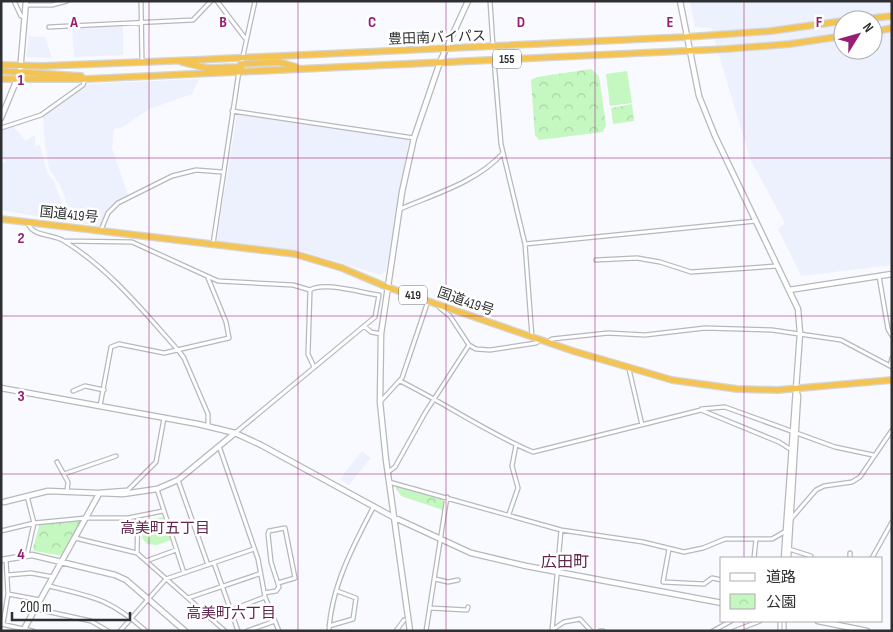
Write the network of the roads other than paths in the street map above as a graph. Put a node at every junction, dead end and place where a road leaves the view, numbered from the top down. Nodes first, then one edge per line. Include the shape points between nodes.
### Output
1 (14, 1) edge
2 (67, 1) edge
3 (141, 1) edge
4 (211, 1) edge
5 (217, 1) edge
6 (254, 1) edge
7 (468, 1) edge
8 (490, 1) edge
9 (680, 1) edge
10 (26, 3) edge
11 (52, 3) edge
12 (25, 18) junction
13 (142, 22) junction
14 (833, 22) edge
15 (49, 27) dead end
16 (686, 37) junction
17 (833, 37) edge
18 (246, 39) junction
19 (493, 47) junction
20 (448, 49) junction
21 (689, 50) junction
22 (494, 59) junction
23 (142, 62) junction
24 (440, 62) junction
25 (1, 65) edge
26 (241, 65) junction
27 (20, 69) junction
28 (1, 71) edge
29 (86, 78) junction
30 (93, 78) junction
31 (1, 79) edge
32 (16, 80) junction
33 (232, 111) junction
34 (1, 118) edge
35 (1, 128) edge
36 (414, 138) junction
37 (503, 152) junction
38 (222, 172) junction
39 (400, 209) junction
40 (1, 219) edge
41 (756, 221) junction
42 (29, 222) junction
43 (101, 230) junction
44 (64, 240) junction
45 (213, 244) junction
46 (525, 244) junction
47 (596, 260) dead end
48 (777, 266) junction
49 (892, 274) edge
50 (879, 276) junction
51 (208, 277) junction
52 (387, 286) junction
53 (310, 290) junction
54 (788, 290) junction
55 (428, 301) junction
56 (436, 304) junction
57 (364, 326) junction
58 (800, 332) junction
59 (381, 334) junction
60 (892, 336) edge
61 (532, 337) junction
62 (544, 341) junction
63 (469, 345) junction
64 (178, 350) junction
65 (892, 358) edge
66 (314, 367) junction
67 (891, 367) edge
68 (629, 369) junction
69 (892, 380) edge
70 (400, 382) junction
71 (1, 388) edge
72 (795, 389) junction
73 (104, 390) junction
74 (73, 391) dead end
75 (434, 398) junction
76 (380, 402) junction
77 (100, 406) junction
78 (701, 410) junction
79 (164, 418) junction
80 (642, 424) junction
81 (208, 426) junction
82 (791, 430) junction
83 (892, 430) edge
84 (235, 433) junction
85 (796, 434) junction
86 (219, 446) junction
87 (516, 446) junction
88 (790, 449) junction
89 (873, 455) junction
90 (116, 456) dead end
91 (57, 462) dead end
92 (388, 472) junction
93 (64, 474) junction
94 (178, 480) junction
95 (389, 482) junction
96 (157, 489) junction
97 (67, 492) junction
98 (99, 494) junction
99 (27, 496) junction
100 (447, 497) junction
101 (3, 502) edge
102 (374, 506) junction
103 (164, 512) junction
104 (509, 514) junction
105 (138, 516) junction
106 (393, 517) junction
107 (86, 518) junction
108 (791, 519) junction
109 (892, 522) edge
110 (34, 523) junction
111 (561, 530) junction
112 (1, 531) edge
113 (786, 532) junction
114 (75, 538) junction
115 (756, 539) junction
116 (442, 541) junction
117 (254, 549) junction
118 (669, 549) junction
119 (789, 549) junction
120 (176, 550) junction
121 (850, 552) dead end
122 (138, 553) junction
123 (28, 555) junction
124 (811, 556) dead end
125 (754, 557) edge
126 (784, 557) edge
127 (788, 557) edge
128 (850, 557) edge
129 (873, 557) edge
130 (4, 559) edge
131 (62, 561) junction
132 (146, 561) junction
133 (214, 563) junction
134 (208, 565) junction
135 (557, 571) junction
136 (184, 573) junction
137 (259, 574) junction
138 (8, 575) junction
139 (53, 577) junction
140 (435, 579) junction
141 (166, 580) junction
142 (458, 580) dead end
143 (720, 580) edge
144 (278, 583) junction
145 (8, 586) junction
146 (49, 586) junction
147 (222, 586) junction
148 (1, 587) edge
149 (337, 592) junction
150 (8, 594) junction
151 (265, 595) junction
152 (188, 598) junction
153 (149, 599) junction
154 (40, 600) junction
155 (720, 603) edge
156 (468, 607) dead end
157 (430, 608) junction
158 (36, 609) junction
159 (230, 610) junction
160 (132, 618) junction
161 (210, 618) junction
162 (404, 620) dead end
163 (275, 621) junction
164 (728, 622) edge
165 (757, 622) edge
166 (823, 622) edge
167 (2, 624) edge
168 (721, 625) junction
169 (329, 626) junction
170 (24, 629) junction
171 (552, 630) edge
172 (32, 631) edge
173 (108, 631) edge
174 (120, 631) edge
175 (146, 631) edge
176 (185, 631) edge
177 (225, 631) edge
178 (238, 631) edge
179 (248, 631) edge
180 (279, 631) edge
181 (329, 631) edge
182 (396, 631) edge
183 (410, 631) edge
184 (426, 631) edge
185 (591, 631) edge
186 (713, 631) edge
187 (723, 631) edge
188 (734, 631) edge
189 (867, 631) edge

1 - 12 street
2 - 11 street
3 - 13 street
4 - 13 street via 193,20
5 - 18 street
6 - 18 street
7 - 20 street
8 - 19 street
9 - 16 street
10 - 11 street
10 - 12 street
12 - 27 street
13 - 15 street
13 - 23 street
14 - 16 highway, 豊田南バイパス / 155 via 772,31
16 - 19 highway, 豊田南バイパス / 155
16 - 21 street
17 - 21 highway, 豊田南バイパス / 155 via 774,46
18 - 26 street
19 - 20 highway, 豊田南バイパス / 155
20 - 24 street
20 - 26 highway, 豊田南バイパス / 155
21 - 22 highway, 豊田南バイパス / 155
21 - 41 street via 704,108
22 - 24 highway, 豊田南バイパス / 155
22 - 37 street
23 - 26 highway, 豊田南バイパス / 155
23 - 27 highway, 豊田南バイパス / 155
24 - 26 highway, 豊田南バイパス / 155 via 300,69
24 - 36 street
25 - 27 highway, 豊田南バイパス / 155
26 - 30 highway, 豊田南バイパス / 155
26 - 33 street
27 - 28 highway
27 - 30 highway via 31,75 64,74
27 - 32 street
29 - 30 highway, 豊田南バイパス / 155
29 - 32 highway, 豊田南バイパス / 155
29 - 35 street via 83,85 41,115
31 - 32 highway, 豊田南バイパス / 155
32 - 34 street
33 - 36 street
33 - 38 street
36 - 39 street
37 - 39 street via 461,184
37 - 46 street
38 - 43 street via 196,170 172,176 118,203 108,213
38 - 45 street
39 - 52 street
40 - 42 highway, 国道419号 / 419
41 - 46 street
41 - 48 street
42 - 43 highway, 国道419号 / 419
42 - 44 street via 35,232
43 - 45 highway, 国道419号 / 419
44 - 51 street via 139,243
44 - 64 street via 111,277
45 - 52 highway, 国道419号 / 419 via 295,254
46 - 61 street
47 - 48 street via 637,258 691,272
48 - 54 street
49 - 50 street
50 - 54 street
50 - 60 street
51 - 53 street via 225,282 293,285
51 - 64 street via 229,338
52 - 55 highway, 国道419号 / 419
52 - 59 street
53 - 57 street via 331,287 379,295 377,315
53 - 66 street via 308,354
54 - 58 street via 798,309
55 - 56 highway, 国道419号 / 419
55 - 70 street
56 - 61 highway, 国道419号 / 419
56 - 63 street via 450,316
57 - 59 street
57 - 66 street
58 - 62 street via 704,328 645,335 608,333
58 - 67 street via 841,340
58 - 72 street
59 - 76 street
61 - 62 highway, 国道419号 / 419
62 - 63 street via 490,350
62 - 68 highway, 国道419号 / 419
63 - 75 street
64 - 73 street via 164,353 119,344 112,347
64 - 81 street via 208,414
65 - 67 street
66 - 84 street
68 - 72 highway, 国道419号 / 419 via 672,380 738,389
68 - 80 street
69 - 72 highway, 国道419号 / 419
70 - 75 street
70 - 76 street
71 - 77 street
72 - 82 street
72 - 85 street via 798,396
73 - 74 street via 85,386
73 - 77 street
75 - 87 street
75 - 92 street via 395,467
76 - 92 street
77 - 79 street
78 - 80 street
78 - 82 street via 725,407
78 - 88 street
79 - 81 street
79 - 98 street via 156,462 131,489 104,490
80 - 87 street via 537,452
81 - 84 street
82 - 85 street
82 - 88 street
83 - 89 street
84 - 86 street
84 - 102 street
85 - 89 street
85 - 108 street
86 - 94 street
86 - 117 street
87 - 104 street via 512,466 518,488
88 - 113 street
89 - 108 street via 860,477 852,482 816,490
90 - 93 street
91 - 93 street
92 - 95 street
93 - 97 street via 68,482
94 - 96 street
94 - 134 street
95 - 100 street
95 - 106 street
96 - 98 street via 130,494
96 - 103 street
97 - 98 street
97 - 99 street via 48,491
98 - 107 street
99 - 101 street
99 - 110 street
100 - 104 street
100 - 116 street
102 - 106 street
102 - 149 street via 348,555
103 - 105 street
103 - 120 street
104 - 111 street
105 - 107 street
105 - 122 street
106 - 116 street
106 - 183 street
107 - 110 street
107 - 114 street
108 - 113 street
108 - 119 street
109 - 129 street
110 - 112 street
110 - 123 street
111 - 118 street
111 - 135 street
113 - 115 street via 772,540
113 - 126 street
114 - 122 street
114 - 131 street
115 - 118 street via 725,538 704,548 684,552
115 - 125 street
116 - 135 street via 471,553
116 - 140 street
117 - 133 street
117 - 137 street
118 - 143 street via 663,582 704,584 712,578
119 - 124 street
119 - 127 street
120 - 132 street
120 - 136 street
121 - 128 street
122 - 132 street
123 - 130 street
123 - 131 street
130 - 138 street
131 - 139 street
131 - 153 street via 114,574
132 - 141 street
133 - 134 street
133 - 147 street
134 - 136 street
135 - 155 street
135 - 171 street
136 - 141 street
137 - 147 street
137 - 151 street
138 - 139 street via 31,573
138 - 145 street
139 - 146 street
140 - 142 street
140 - 157 street
141 - 152 street
141 - 153 street
144 - 144 street via 271,562 268,534 284,528 295,578
144 - 151 street via 276,591
145 - 148 street
145 - 150 street
146 - 154 street
146 - 160 street via 105,600
147 - 152 street
147 - 159 street
149 - 169 street
149 - 169 street via 356,598 353,619
150 - 154 street
150 - 167 street
151 - 159 street
151 - 163 street
152 - 161 street
153 - 160 street
153 - 176 street
154 - 158 street
156 - 157 street via 467,610
157 - 184 street
158 - 170 street
158 - 173 street via 91,621
159 - 161 street
159 - 178 street
160 - 174 street
160 - 175 street
161 - 177 street
162 - 182 street
163 - 179 street
163 - 180 street
164 - 168 street
165 - 188 street
166 - 189 street
167 - 170 street
168 - 186 street
168 - 187 street
169 - 181 street
170 - 172 street
171 - 185 street via 564,622 580,619

